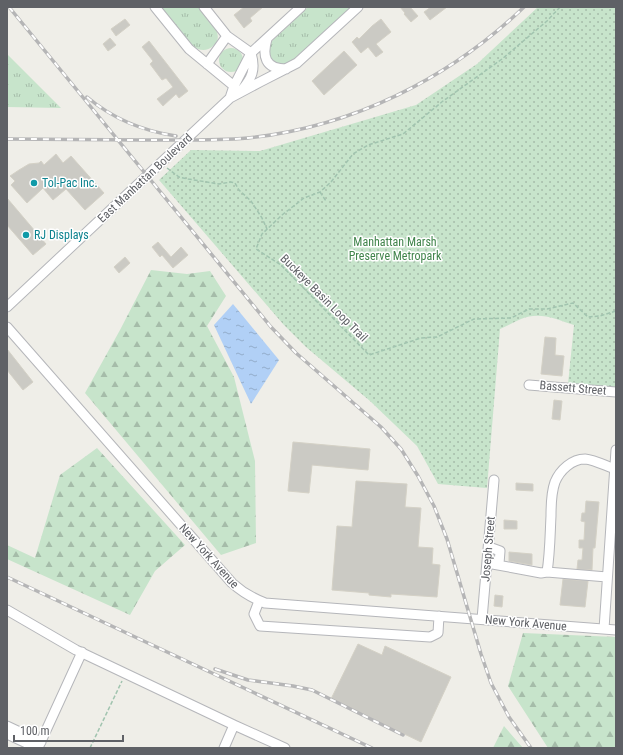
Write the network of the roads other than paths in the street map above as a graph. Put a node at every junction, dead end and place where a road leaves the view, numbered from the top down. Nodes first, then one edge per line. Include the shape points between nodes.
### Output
1 (155, 7) edge
2 (204, 7) edge
3 (301, 7) edge
4 (358, 7) edge
5 (227, 36) junction
6 (266, 39) junction
7 (251, 53) junction
8 (207, 64) junction
9 (286, 69) junction
10 (235, 93) junction
11 (7, 307) edge
12 (7, 327) edge
13 (529, 385) dead end
14 (616, 392) edge
15 (616, 450) edge
16 (615, 469) junction
17 (494, 480) dead end
18 (489, 547) junction
19 (487, 563) junction
20 (499, 564) junction
21 (547, 572) junction
22 (606, 577) junction
23 (259, 601) junction
24 (7, 610) edge
25 (439, 616) junction
26 (482, 619) junction
27 (604, 629) junction
28 (616, 630) edge
29 (82, 652) junction
30 (234, 725) junction
31 (7, 726) edge
32 (7, 734) edge
33 (39, 746) edge
34 (224, 748) edge
35 (285, 748) edge

1 - 8 street via 190,49
2 - 5 street
3 - 6 street
4 - 9 street, East Manhattan Boulevard via 297,63
5 - 7 street
5 - 8 street
6 - 7 street
6 - 9 street via 264,49 268,62 273,67
7 - 10 street via 254,67 252,75
8 - 10 street
9 - 10 street, East Manhattan Boulevard
10 - 11 street, East Manhattan Boulevard
12 - 23 street, New York Avenue via 232,582 246,595
13 - 14 street, Bassett Street
15 - 16 street
16 - 21 street via 586,459 579,460 565,467 555,481
16 - 22 street
17 - 18 street, Joseph Street
18 - 19 street, Joseph Street
18 - 20 street via 500,550
19 - 20 street
19 - 26 street, Joseph Street
20 - 21 street
21 - 22 street
22 - 27 street
23 - 25 street, New York Avenue
23 - 25 street via 254,614 260,626 430,637 438,633
24 - 29 street
25 - 26 street, New York Avenue
26 - 27 street, New York Avenue
27 - 28 street, New York Avenue
29 - 30 street
29 - 33 street
30 - 34 street
30 - 35 street
31 - 33 street
32 - 33 street

